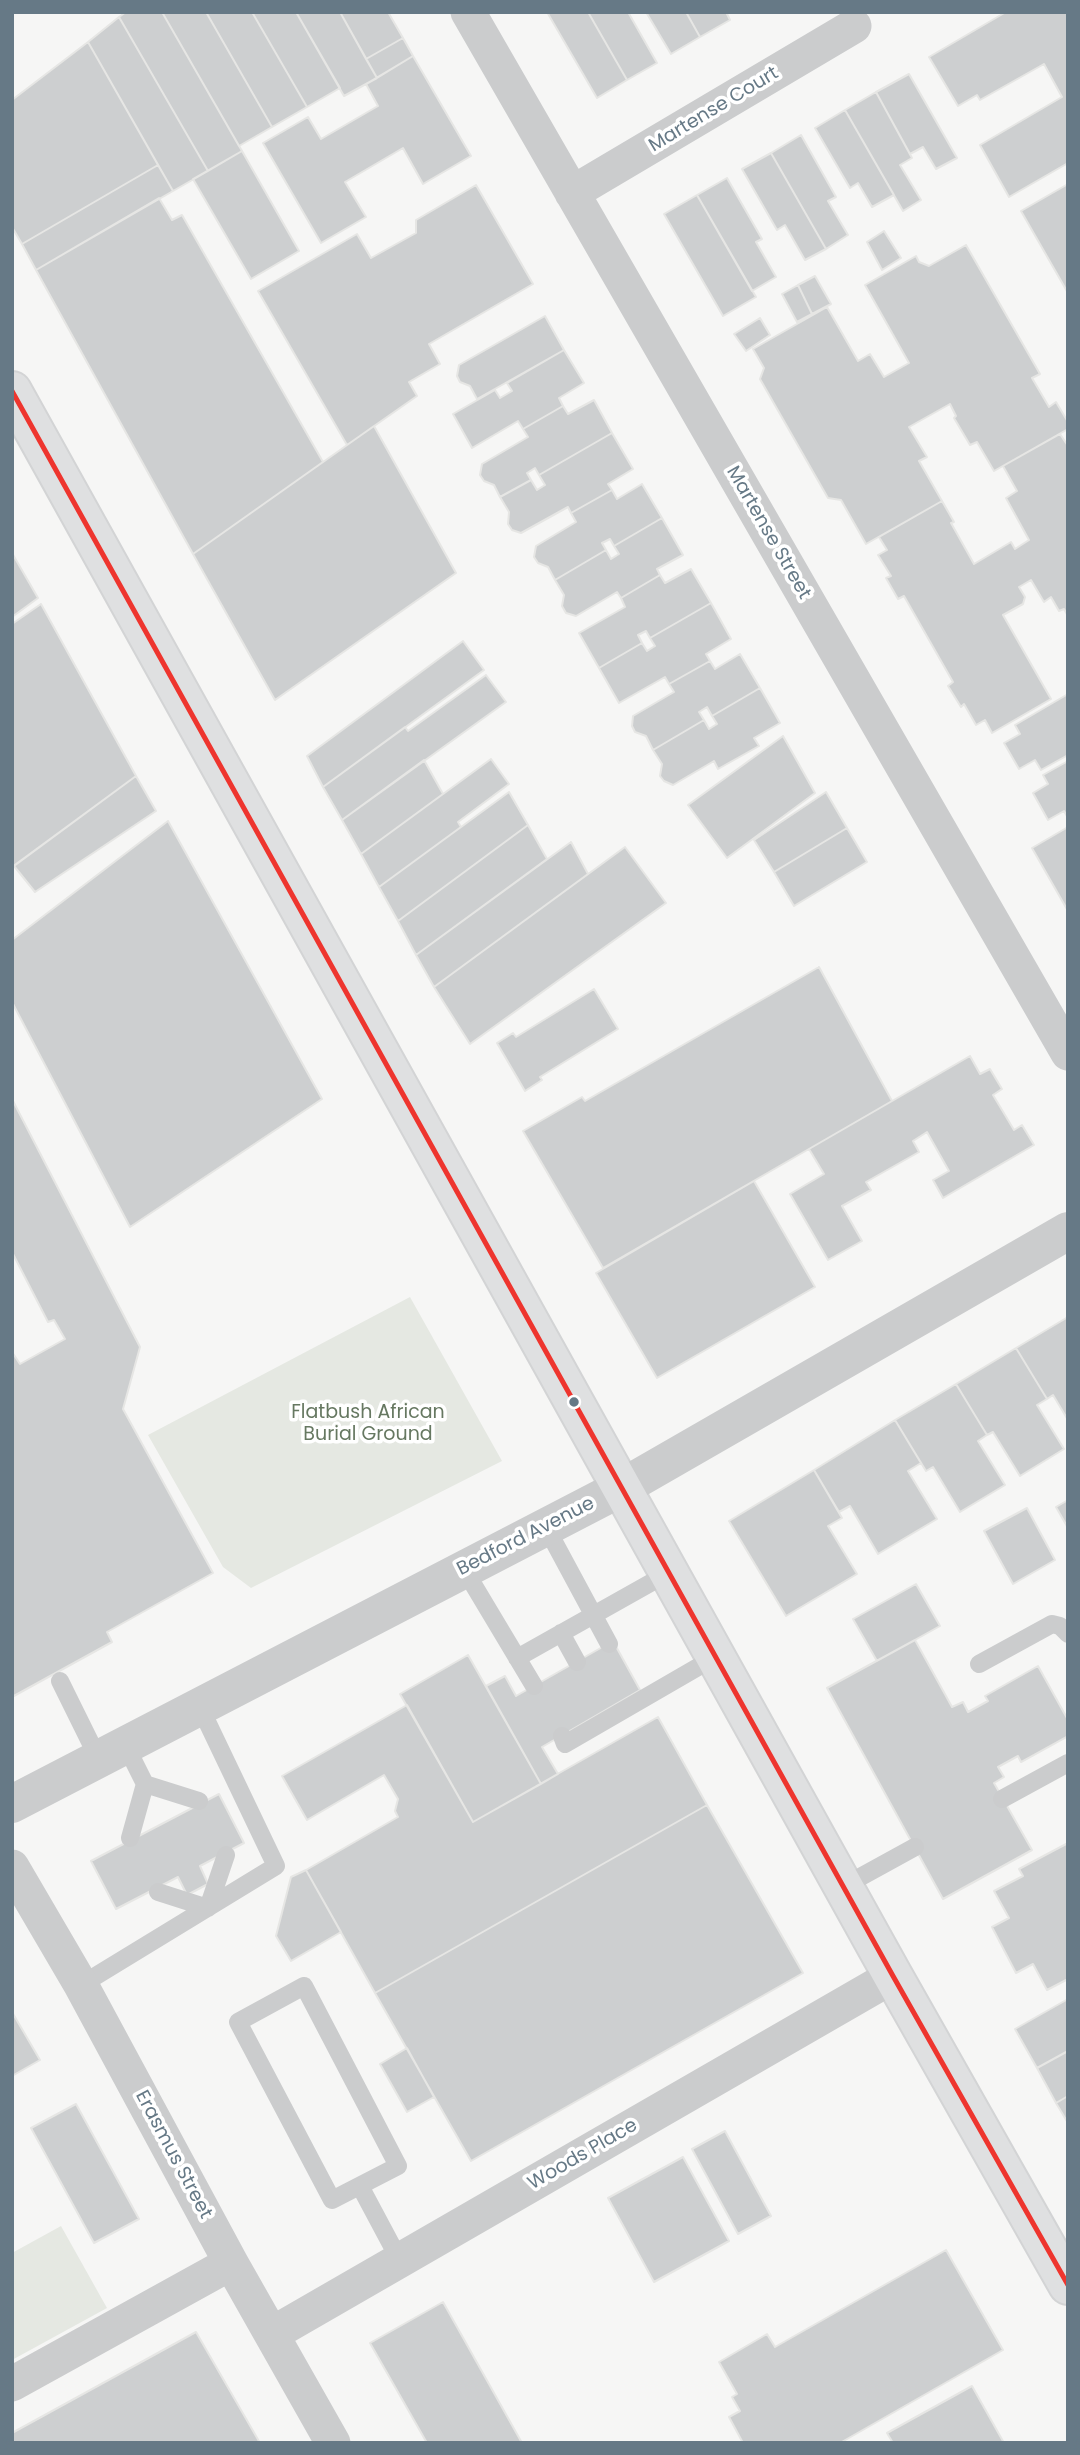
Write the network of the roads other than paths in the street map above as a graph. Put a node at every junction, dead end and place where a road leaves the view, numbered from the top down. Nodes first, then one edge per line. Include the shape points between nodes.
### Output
1 (468, 12) edge
2 (855, 26) dead end
3 (572, 193) junction
4 (12, 391) edge
5 (1068, 1053) edge
6 (1068, 1231) edge
7 (623, 1487) junction
8 (546, 1527) junction
9 (464, 1569) junction
10 (670, 1572) junction
11 (594, 1615) junction
12 (561, 1633) junction
13 (1068, 1634) edge
14 (609, 1644) dead end
15 (717, 1656) junction
16 (517, 1658) junction
17 (576, 1662) dead end
18 (979, 1664) dead end
19 (60, 1681) dead end
20 (534, 1686) dead end
21 (200, 1707) junction
22 (562, 1736) dead end
23 (112, 1753) junction
24 (1068, 1763) edge
25 (145, 1784) junction
26 (1002, 1799) dead end
27 (199, 1801) dead end
28 (12, 1804) edge
29 (130, 1838) dead end
30 (915, 1847) dead end
31 (226, 1855) dead end
32 (12, 1867) edge
33 (844, 1886) junction
34 (158, 1892) dead end
35 (208, 1908) junction
36 (893, 1976) junction
37 (81, 1985) junction
38 (360, 2186) junction
39 (400, 2261) junction
40 (231, 2263) junction
41 (1068, 2285) edge
42 (272, 2334) junction
43 (12, 2384) edge
44 (333, 2443) edge

1 - 3 street, Martense Street
2 - 3 street, Martense Court
3 - 5 street, Martense Street
4 - 7 main road
6 - 7 street, Bedford Avenue
7 - 8 street, Bedford Avenue
7 - 10 main road
8 - 9 street, Bedford Avenue
8 - 11 lane
9 - 16 lane
9 - 21 street, Bedford Avenue
10 - 11 lane
10 - 15 main road
11 - 12 lane
11 - 14 lane
12 - 16 lane
12 - 17 lane
13 - 18 lane via 1052,1624
15 - 22 lane via 606,1715 565,1744
15 - 33 main road
16 - 20 lane
19 - 23 lane
21 - 23 street, Bedford Avenue
21 - 35 lane via 276,1866
23 - 25 lane
23 - 28 street, Bedford Avenue
24 - 26 lane
25 - 27 lane
25 - 29 lane
30 - 33 lane
31 - 35 lane
32 - 37 street, Erasmus Street
33 - 36 main road
34 - 35 lane
35 - 37 lane
36 - 39 street, Woods Place
36 - 41 main road
37 - 40 street, Erasmus Street
38 - 38 lane via 332,2200 237,2022 304,1986 398,2166
38 - 39 lane
39 - 42 street, Woods Place
40 - 42 street, Erasmus Street
40 - 43 street
42 - 44 street, Erasmus Street

